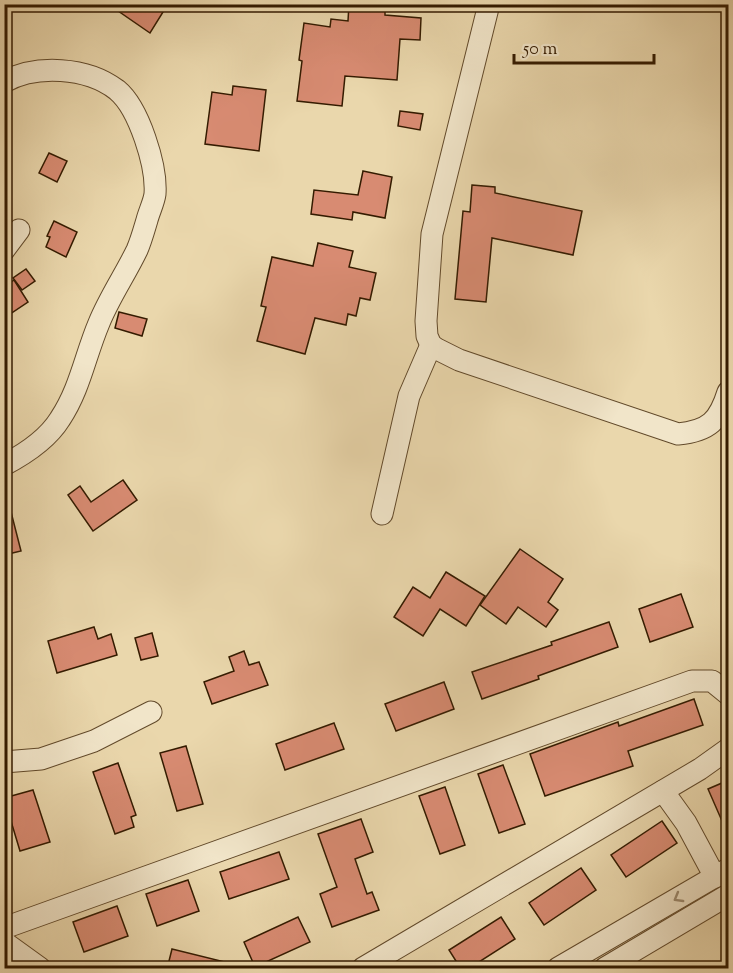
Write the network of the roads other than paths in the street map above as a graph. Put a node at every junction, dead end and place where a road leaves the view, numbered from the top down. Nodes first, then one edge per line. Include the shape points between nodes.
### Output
1 (489, 4) edge
2 (4, 82) edge
3 (19, 230) dead end
4 (4, 250) edge
5 (431, 345) junction
6 (729, 392) edge
7 (4, 465) edge
8 (382, 514) dead end
9 (729, 694) edge
10 (151, 712) dead end
11 (729, 749) edge
12 (4, 762) edge
13 (663, 791) junction
14 (722, 873) edge
15 (729, 896) edge
16 (4, 928) edge
17 (4, 942) edge
18 (40, 969) edge
19 (363, 969) edge
20 (558, 969) edge
21 (605, 969) edge

1 - 5 street via 432,234 426,321
2 - 7 street via 45,71 75,72 118,91 135,115 150,152 155,195 137,249 99,323 80,381 59,421 31,450
3 - 4 street
5 - 6 street via 459,360 678,434 710,425 722,411
5 - 8 street via 409,396
9 - 16 street via 712,681 692,681
10 - 12 street via 94,741 41,759
11 - 13 street
13 - 14 street
13 - 19 street
14 -> 20 street
15 - 21 street
17 - 18 street

